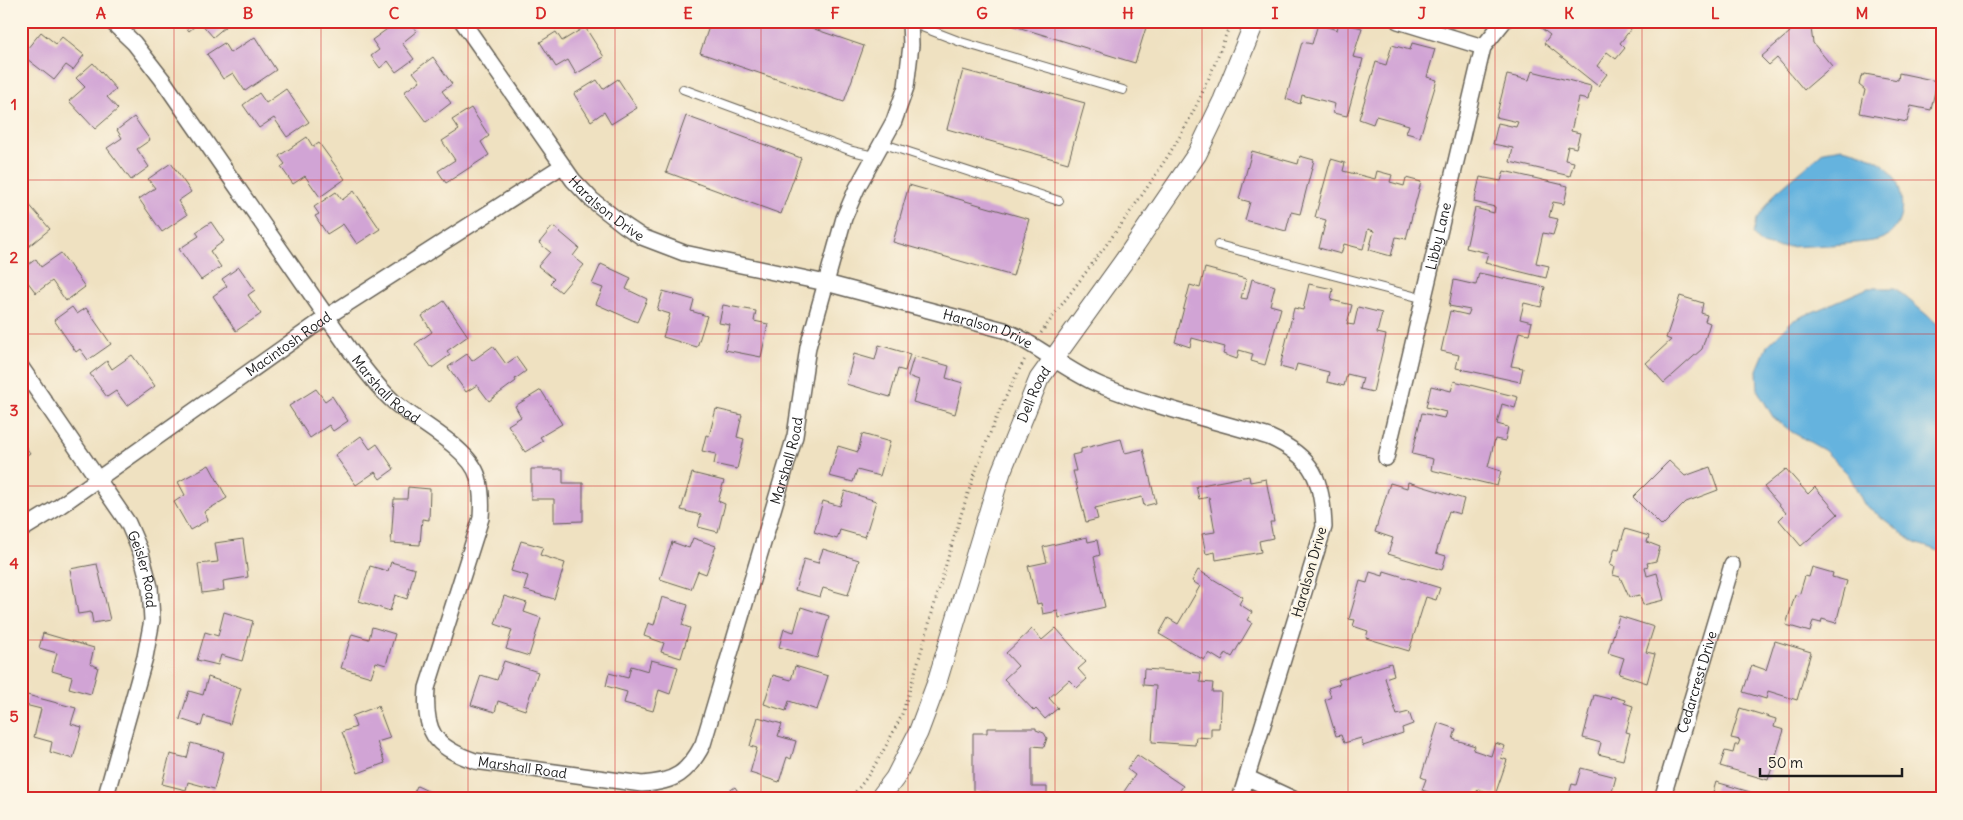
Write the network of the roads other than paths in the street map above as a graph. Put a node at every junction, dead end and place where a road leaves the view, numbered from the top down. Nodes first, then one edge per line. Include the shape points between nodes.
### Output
1 (111, 21) edge
2 (462, 21) edge
3 (909, 21) edge
4 (1255, 21) edge
5 (1398, 21) edge
6 (1504, 21) edge
7 (1484, 47) junction
8 (683, 89) dead end
9 (1123, 90) dead end
10 (877, 150) junction
11 (562, 166) junction
12 (1059, 201) dead end
13 (1218, 245) dead end
14 (826, 283) junction
15 (1424, 299) junction
16 (328, 316) junction
17 (1052, 359) junction
18 (21, 367) edge
19 (1386, 458) dead end
20 (98, 478) junction
21 (21, 530) edge
22 (1732, 565) dead end
23 (1248, 778) junction
24 (105, 799) edge
25 (878, 799) edge
26 (1240, 799) edge
27 (1293, 799) edge
28 (1662, 799) edge

1 - 16 street, Marshall Road via 162,79
2 - 11 street, Haralson Drive
3 - 9 lane via 961,42
3 - 10 street, Marshall Road via 911,45 906,86 894,120
4 - 17 street, Dell Road via 1197,154
5 - 7 street
6 - 7 street, Libby Lane
7 - 15 street, Libby Lane
8 - 10 lane via 852,150
10 - 12 lane
10 - 14 street, Marshall Road via 844,218
11 - 14 street, Haralson Drive via 592,200 642,237 684,253
11 - 16 street, Macintosh Road
13 - 15 lane
14 - 16 street, Marshall Road via 808,347 795,436 703,744 694,762 679,776 660,783 642,784 475,761 452,753 434,736 425,712 427,688 481,518 482,496 478,475 461,451 393,401 374,381
14 - 17 street, Haralson Drive via 1004,330
15 - 19 street, Libby Lane
16 - 20 street, Macintosh Road
17 - 23 street, Haralson Drive via 1109,388 1290,446 1305,460 1318,481 1324,527
17 - 25 street, Dell Road via 1040,379 1001,472 936,685 918,733 895,778
18 - 20 street, Geisler Road
20 - 21 street, Macintosh Road via 35,524
20 - 24 street, Geisler Road via 128,522 142,553 150,587 152,620 145,657
22 - 28 street, Cedarcrest Drive
23 - 26 street, Haralson Drive
23 - 27 street

